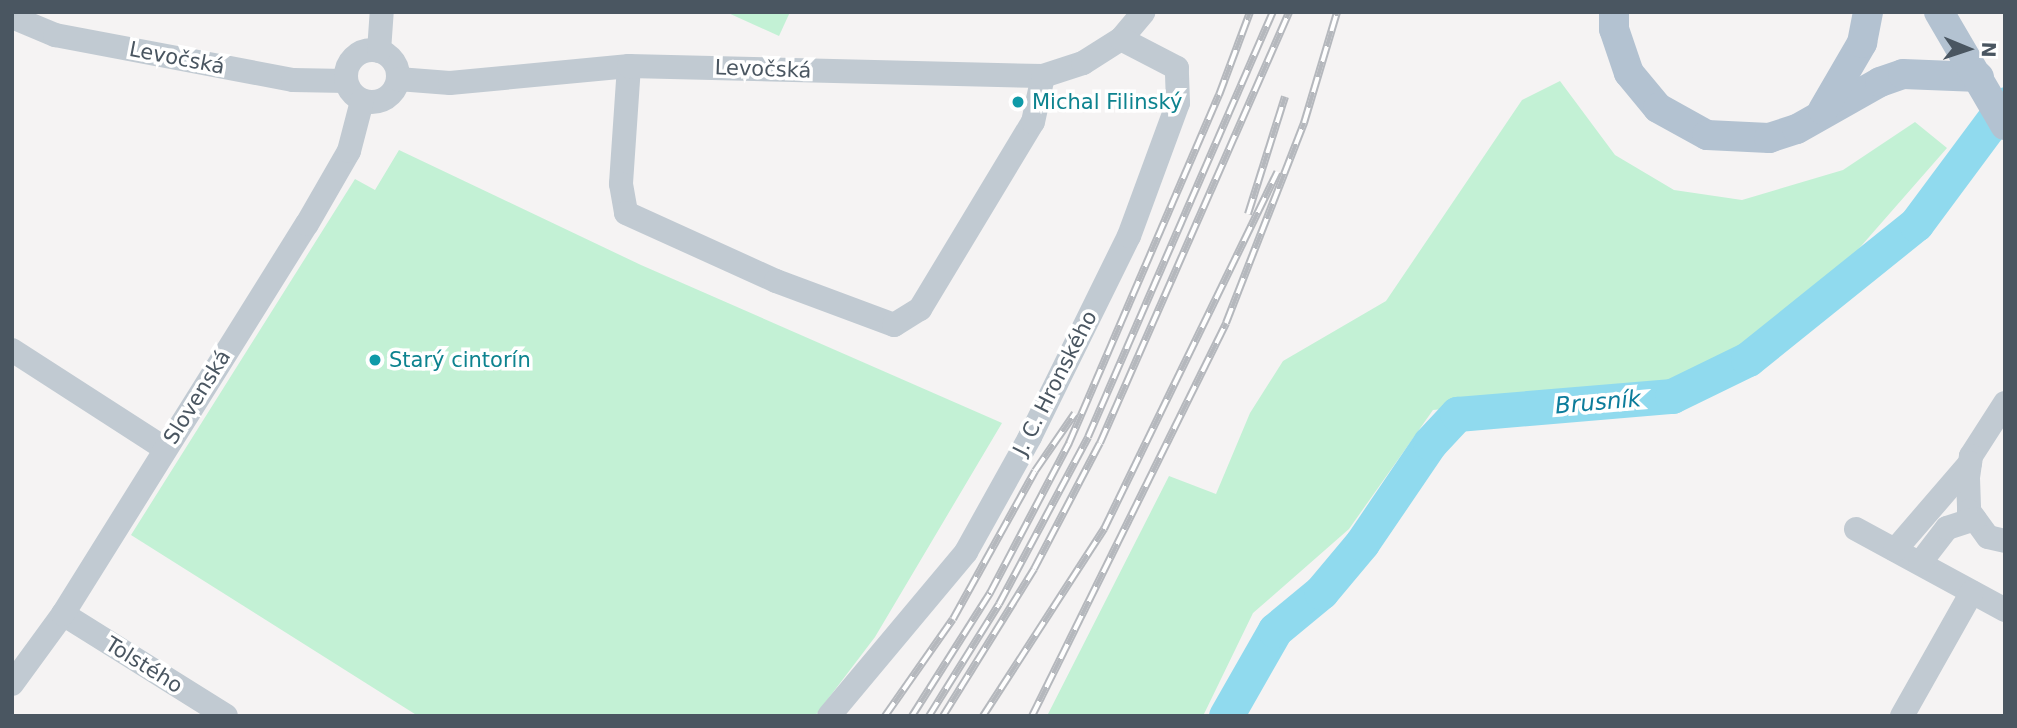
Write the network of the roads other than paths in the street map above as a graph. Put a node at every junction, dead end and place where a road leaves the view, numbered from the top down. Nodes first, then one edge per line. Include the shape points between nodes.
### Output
1 (382, 12) edge
2 (1144, 12) edge
3 (1614, 12) edge
4 (1868, 12) edge
5 (1939, 12) edge
6 (12, 17) edge
7 (57, 24) edge
8 (1121, 39) junction
9 (379, 51) junction
10 (629, 66) junction
11 (1042, 75) junction
12 (398, 79) junction
13 (1980, 80) junction
14 (346, 81) junction
15 (362, 101) junction
16 (1821, 113) junction
17 (2005, 125) edge
18 (12, 350) edge
19 (2002, 411) edge
20 (164, 448) junction
21 (1970, 463) junction
22 (1975, 519) junction
23 (1856, 529) dead end
24 (2005, 541) edge
25 (1895, 550) junction
26 (1920, 563) junction
27 (1972, 592) junction
28 (2005, 610) edge
29 (63, 614) junction
30 (12, 684) edge
31 (226, 716) edge
32 (829, 716) edge
33 (1902, 716) edge

1 - 9 street
2 - 8 street, Levočská
3 - 16 main road via 1614,29 1629,74 1658,108 1680,124 1707,135 1769,138 1797,129
4 - 16 main road via 1862,43
5 - 13 main road
6 - 7 street, Levočská
7 - 14 street, Levočská via 293,80
8 - 11 street, Levočská via 1083,63
8 - 32 street, J. C. Hronského via 1177,68 1178,103 1129,236 1030,437 966,552
9 - 12 street via 393,61
9 - 14 street via 354,57
10 - 11 street, Levočská
10 - 11 street via 621,184 626,213 776,281 894,324 920,309 1033,122
10 - 12 street, Levočská via 450,83
12 - 15 street via 386,99
13 - 16 main road via 1903,74
13 - 17 main road
14 - 15 street
15 - 20 street, Slovenská via 349,151
18 - 20 street
19 - 21 street
20 - 29 street, Slovenská
21 - 22 street via 1969,511
21 - 25 street
22 - 24 street via 1988,537
22 - 26 street via 1947,528
23 - 25 street
25 - 26 street
26 - 27 street
27 - 28 street
27 - 33 street
29 - 30 street, Slovenská
29 - 31 street, Tolstého

